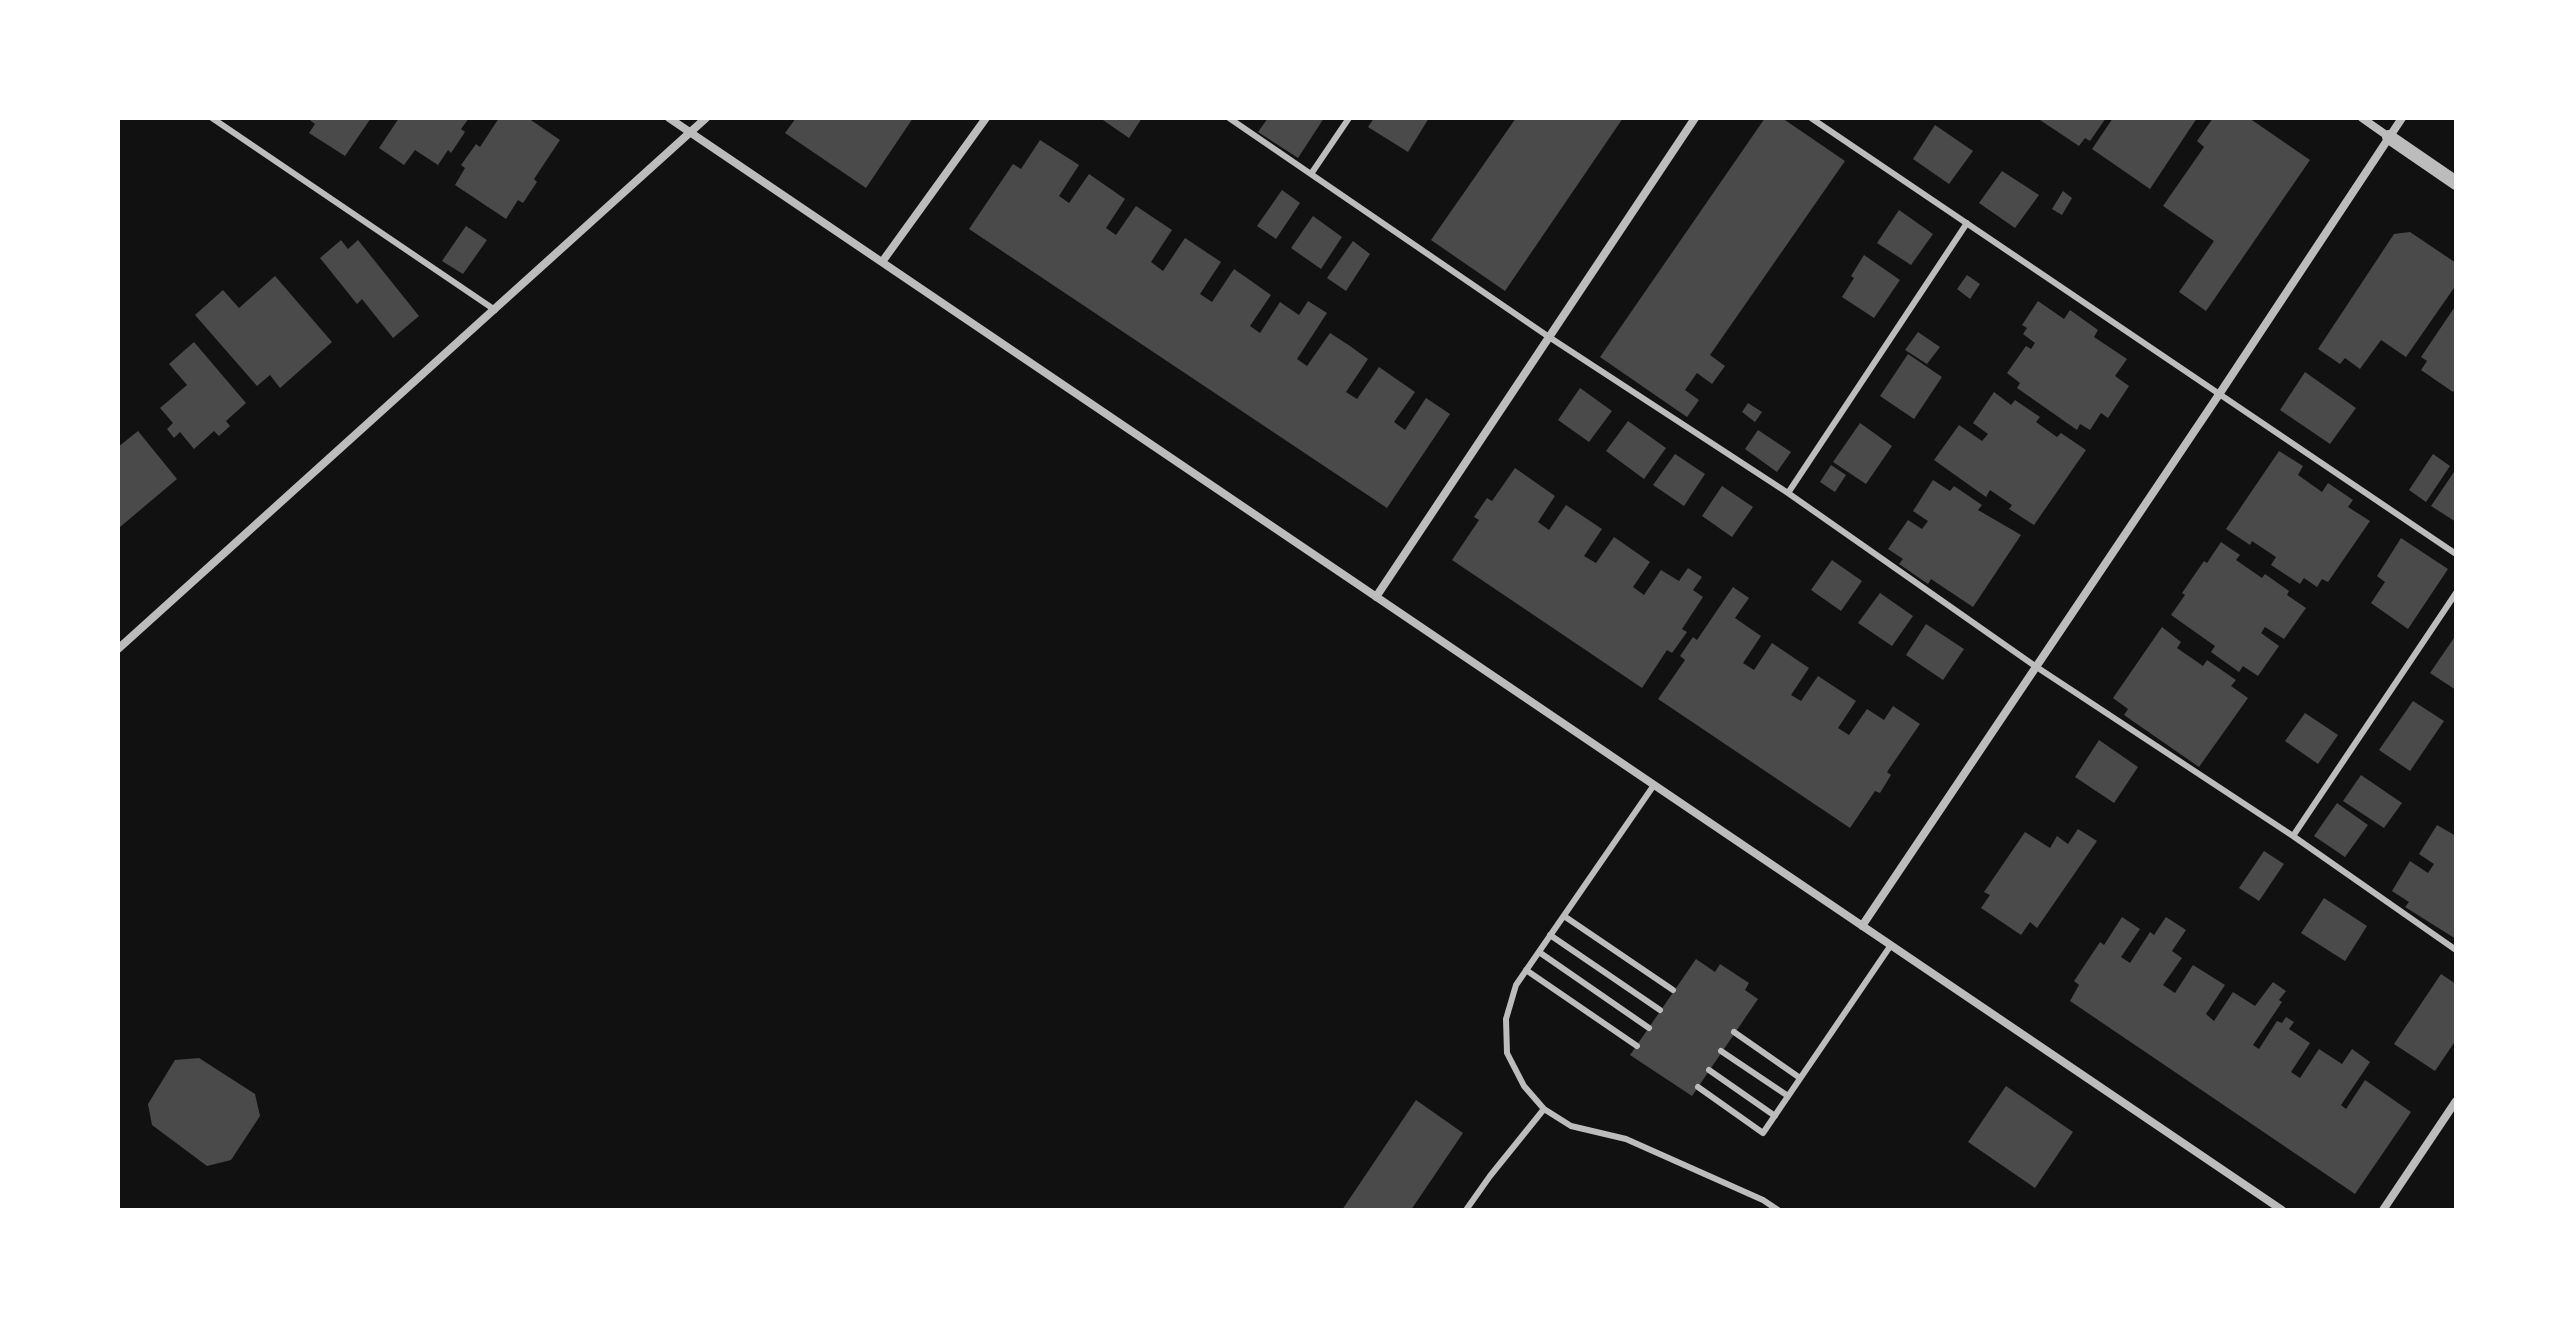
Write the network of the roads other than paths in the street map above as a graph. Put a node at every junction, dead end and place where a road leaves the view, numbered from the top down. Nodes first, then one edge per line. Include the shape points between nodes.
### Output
1 (212, 118) edge
2 (669, 118) edge
3 (706, 118) edge
4 (986, 118) edge
5 (1229, 118) edge
6 (1349, 118) edge
7 (1695, 118) edge
8 (1811, 118) edge
9 (2362, 118) edge
10 (2402, 118) edge
11 (690, 132) junction
12 (2389, 137) junction
13 (1311, 174) junction
14 (2456, 183) edge
15 (1967, 223) junction
16 (882, 262) junction
17 (495, 310) junction
18 (1549, 337) junction
19 (2220, 393) junction
20 (1788, 493) junction
21 (2456, 554) edge
22 (2456, 593) edge
23 (1376, 597) junction
24 (118, 649) edge
25 (2035, 666) junction
26 (1654, 785) junction
27 (2293, 836) junction
28 (1564, 916) junction
29 (1862, 926) junction
30 (1550, 935) junction
31 (1891, 945) junction
32 (2456, 950) edge
33 (1539, 952) junction
34 (1526, 970) junction
35 (1673, 990) dead end
36 (1660, 1010) dead end
37 (1649, 1028) dead end
38 (1734, 1032) dead end
39 (1637, 1046) dead end
40 (1721, 1051) dead end
41 (1709, 1070) dead end
42 (1800, 1078) junction
43 (1698, 1087) dead end
44 (1788, 1096) junction
45 (2456, 1101) edge
46 (1544, 1109) junction
47 (1775, 1116) junction
48 (1466, 1210) edge
49 (1778, 1210) edge
50 (2282, 1210) edge
51 (2383, 1210) edge

1 - 17 lane
2 - 11 street
3 - 11 street
4 - 16 street
5 - 13 lane
6 - 13 lane
7 - 18 street
8 - 15 lane
9 - 12 street
10 - 12 street
11 - 16 street
11 - 17 street
12 - 14 street
12 - 19 street
13 - 18 lane
15 - 19 lane
15 - 20 lane
16 - 23 street
17 - 24 street
18 - 20 lane
18 - 23 street
19 - 21 lane
19 - 25 street
20 - 25 lane
22 - 27 lane
23 - 26 street
25 - 27 lane
25 - 29 street
26 - 28 lane
26 - 29 street
27 - 32 lane
28 - 30 lane
28 - 35 lane
29 - 31 street
30 - 33 lane
30 - 36 lane
31 - 42 lane
31 - 50 street
33 - 34 lane
33 - 37 lane
34 - 39 lane
34 - 46 lane via 1506,1019 1507,1053 1524,1086
38 - 42 lane
40 - 44 lane
41 - 47 lane
42 - 44 lane
43 - 47 lane via 1763,1133
44 - 47 lane
45 - 51 street
46 - 48 lane
46 - 49 lane via 1571,1126 1626,1139

